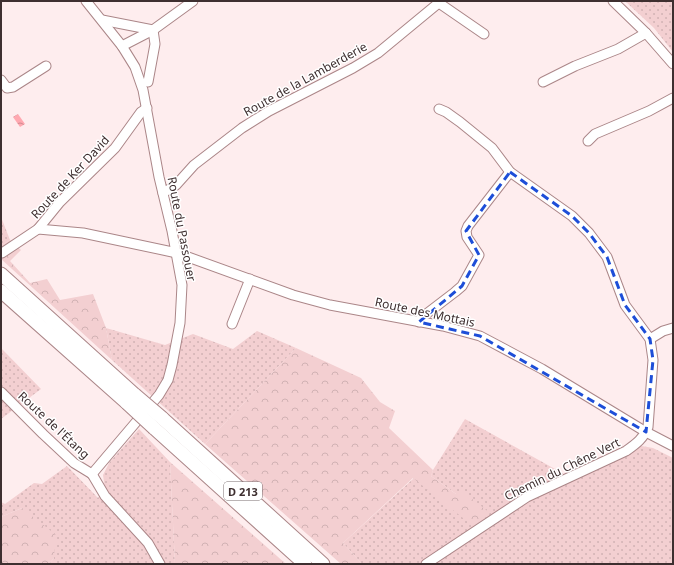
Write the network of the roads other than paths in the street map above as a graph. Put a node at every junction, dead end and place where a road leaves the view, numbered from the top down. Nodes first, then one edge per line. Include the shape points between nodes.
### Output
1 (86, 1) edge
2 (193, 1) edge
3 (613, 1) edge
4 (440, 2) edge
5 (102, 20) junction
6 (153, 30) junction
7 (646, 33) junction
8 (484, 34) dead end
9 (122, 46) junction
10 (673, 64) edge
11 (46, 66) dead end
12 (1, 80) edge
13 (148, 82) dead end
14 (543, 82) dead end
15 (673, 98) edge
16 (146, 108) junction
17 (439, 109) dead end
18 (588, 141) dead end
19 (510, 172) junction
20 (163, 193) junction
21 (38, 229) junction
22 (2, 253) edge
23 (177, 253) junction
24 (1, 274) edge
25 (250, 279) junction
26 (1, 291) edge
27 (419, 322) junction
28 (232, 324) dead end
29 (673, 328) edge
30 (650, 339) junction
31 (1, 392) edge
32 (131, 399) junction
33 (158, 423) junction
34 (646, 432) junction
35 (673, 446) edge
36 (92, 474) junction
37 (160, 564) edge
38 (305, 564) edge
39 (323, 564) edge
40 (426, 564) edge

1 - 5 street, Route du Passouer
2 - 6 street
3 - 7 street
4 - 8 street
4 - 20 street, Route de la Lamberderie via 378,53 269,110 242,128 194,165 176,185
5 - 6 street
5 - 9 street, Route du Passouer
6 - 9 street
6 - 13 street via 156,44
7 - 10 street
7 - 14 street via 618,49
9 - 16 street, Route du Passouer via 135,67
11 - 12 street via 13,87 7,88
15 - 18 street via 595,134
16 - 20 street, Route du Passouer
16 - 21 street, Route de Ker David via 115,148 60,202
17 - 19 street via 455,118 492,148
19 - 27 street via 468,226 467,237 480,255 462,286
19 - 30 street via 572,216 589,233 607,257 625,306
20 - 23 street, Route du Passouer
21 - 22 street, Route de Ker David
21 - 23 street, Route des Mottais via 82,233
23 - 25 street, Route des Mottais
23 - 36 street, Route du Passouer via 182,285 180,323 168,380 159,395
24 - 32 highway, D 213
25 - 27 street, Route des Mottais via 322,303
25 - 28 street
26 - 32 highway, D 213
27 - 34 street, Route des Mottais via 480,336 542,369
29 - 30 street
30 - 34 street via 653,360
31 - 36 street, Route de l'Étang via 74,463
32 - 33 highway, D 213, bridge
33 - 38 highway, D 213
33 - 39 highway, D 213
34 - 35 street, Route des Mottais
34 - 40 street, Chemin du Chêne Vert via 626,451 527,497
36 - 37 street via 105,496 148,543

